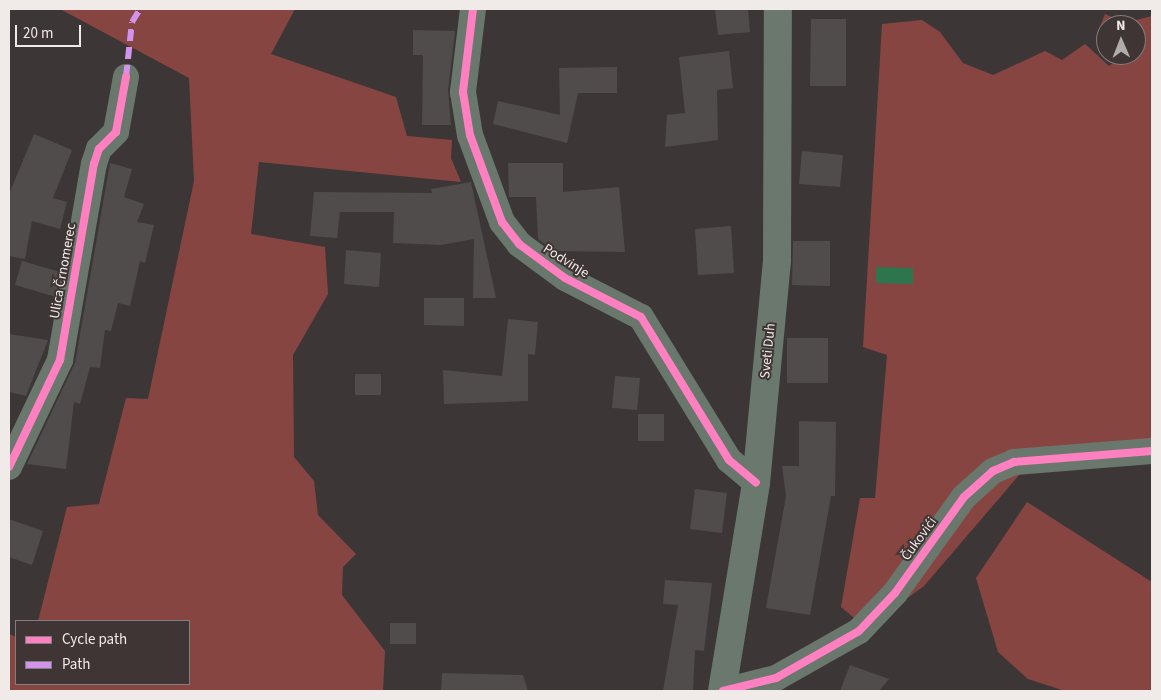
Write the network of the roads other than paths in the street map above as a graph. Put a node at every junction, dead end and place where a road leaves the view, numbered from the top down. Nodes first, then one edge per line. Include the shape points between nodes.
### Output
1 (473, 9) edge
2 (778, 9) edge
3 (126, 77) dead end
4 (1152, 451) edge
5 (9, 466) edge
6 (756, 483) junction
7 (723, 691) edge

1 - 6 street, Podvinje via 463,92 470,135 502,222 519,244 565,278 641,317 729,460
2 - 6 main road, Sveti Duh via 778,260
3 - 5 street, Ulica Črnomerec via 116,132 99,149 94,164 60,360
4 - 7 street, Čukovići via 1014,462 992,471 964,497 895,593 859,631 776,678
6 - 7 main road, Sveti Duh

